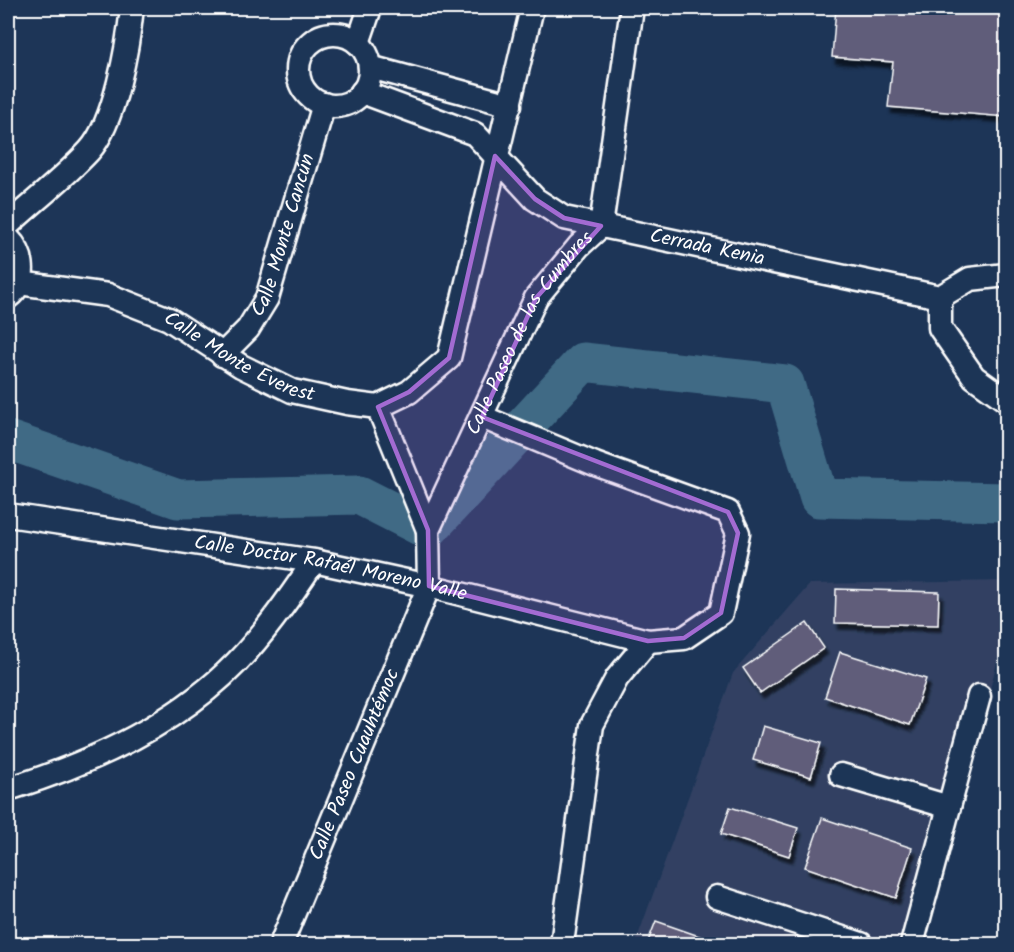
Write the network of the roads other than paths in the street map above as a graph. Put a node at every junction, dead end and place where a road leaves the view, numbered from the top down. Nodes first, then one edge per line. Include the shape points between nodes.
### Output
1 (132, 8) edge
2 (370, 8) edge
3 (532, 8) edge
4 (632, 8) edge
5 (358, 43) junction
6 (370, 67) junction
7 (362, 92) junction
8 (324, 104) junction
9 (510, 105) junction
10 (495, 156) junction
11 (8, 225) edge
12 (601, 226) junction
13 (8, 238) edge
14 (1006, 275) edge
15 (13, 290) edge
16 (940, 297) junction
17 (222, 355) junction
18 (1006, 400) edge
19 (378, 407) junction
20 (482, 417) junction
21 (8, 515) edge
22 (428, 530) junction
23 (314, 561) junction
24 (429, 586) junction
25 (648, 641) junction
26 (979, 696) dead end
27 (840, 775) dead end
28 (8, 789) edge
29 (950, 807) junction
30 (717, 897) dead end
31 (281, 945) edge
32 (562, 945) edge
33 (861, 945) edge
34 (912, 945) edge

1 - 11 street via 129,40 106,122 90,150
2 - 5 street
3 - 9 street
4 - 12 street, Calle Paseo de las Cumbres
5 - 6 street
5 - 8 street via 334,34 310,42 302,52 298,78 312,99
6 - 7 street
6 - 9 street
7 - 8 street via 345,104
7 - 10 street via 475,135
8 - 17 street, Calle Monte Cancún via 267,298 248,329
9 - 10 street
10 - 12 street, Cerrada Kenia via 535,199 564,218
10 - 19 street via 449,358 409,392
12 - 16 street, Cerrada Kenia
12 - 20 street, Calle Paseo de las Cumbres via 536,298
13 - 15 street via 21,260
14 - 16 street via 969,279
15 - 17 street, Calle Monte Everest via 108,295 169,320
16 - 18 street via 939,328 974,377
17 - 19 street, Calle Monte Everest via 292,390
19 - 22 street
20 - 22 street, Calle Paseo de las Cumbres
20 - 25 street, Calle Doctor Rafaél Moreno Valle via 595,464 728,512 738,534 720,613 684,639
21 - 23 street, Calle Doctor Rafaél Moreno Valle
22 - 24 street, Calle Paseo de las Cumbres
23 - 24 street, Calle Doctor Rafaél Moreno Valle
23 - 28 street via 286,603 236,663 187,703 132,739 51,776
24 - 25 street, Calle Doctor Rafaél Moreno Valle
24 - 31 street, Calle Paseo Cuauhtémoc
25 - 32 street via 616,678 592,725
26 - 29 street
27 - 29 street
29 - 34 street
30 - 33 street

